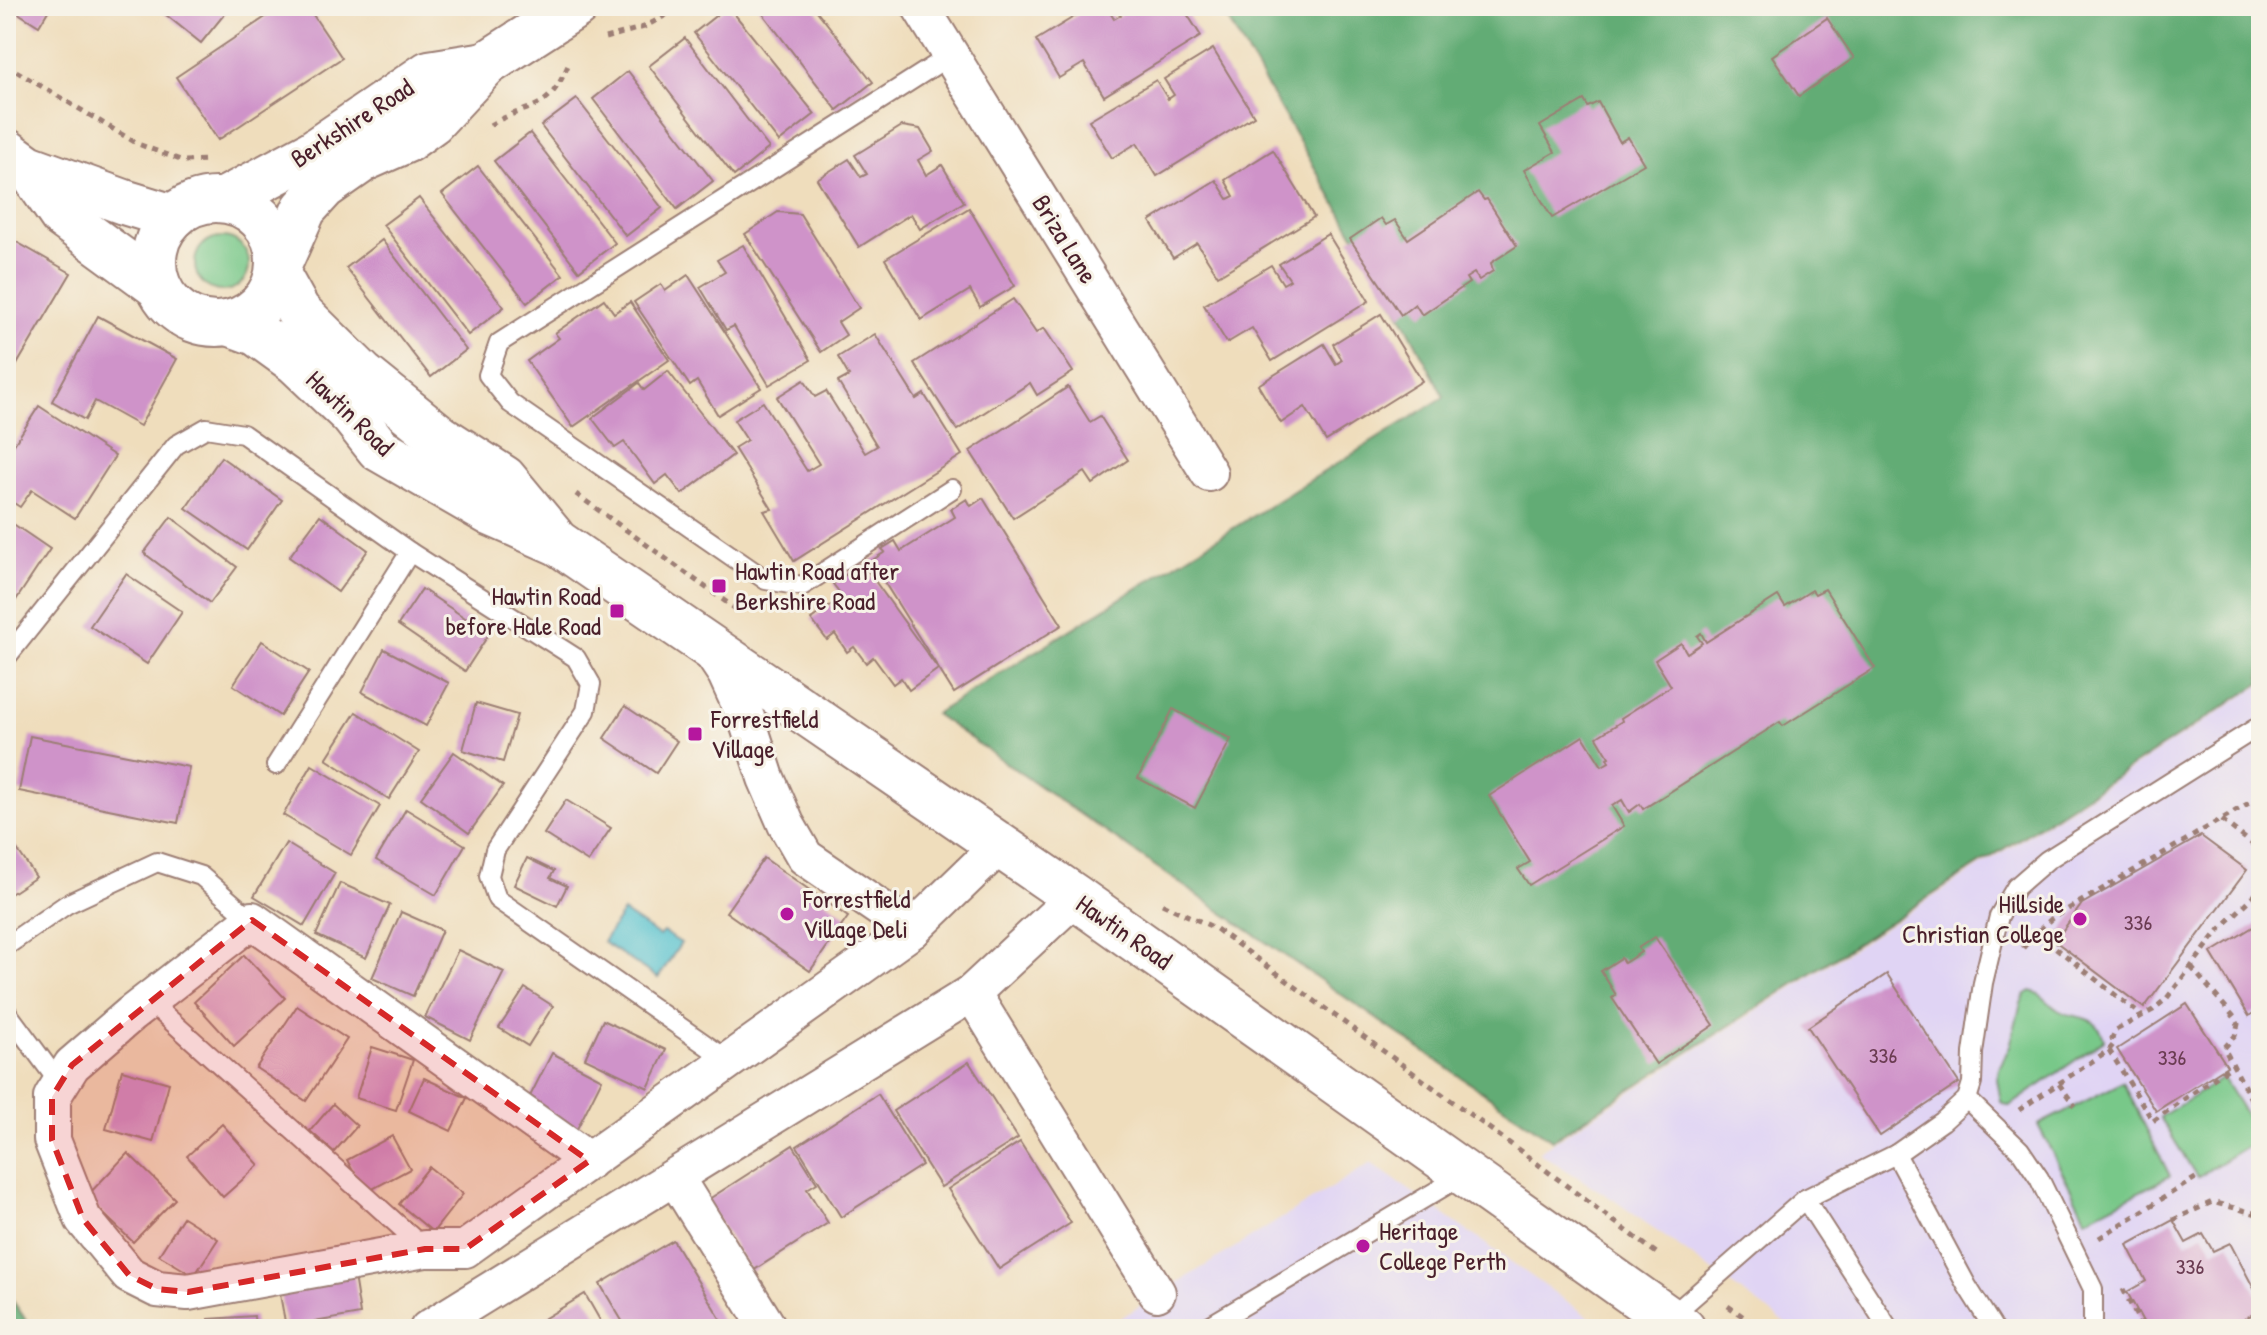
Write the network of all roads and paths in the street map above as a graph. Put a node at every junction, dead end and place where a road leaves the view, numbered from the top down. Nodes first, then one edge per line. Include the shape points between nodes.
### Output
1 (683, 6) edge
2 (920, 6) edge
3 (586, 23) edge
4 (951, 55) junction
5 (570, 60) dead end
6 (486, 64) junction
7 (6, 65) edge
8 (486, 128) dead end
9 (17, 159) edge
10 (222, 179) junction
11 (173, 217) junction
12 (278, 270) junction
13 (159, 287) junction
14 (229, 323) junction
15 (1209, 473) dead end
16 (952, 489) dead end
17 (573, 492) dead end
18 (558, 543) junction
19 (410, 552) junction
20 (751, 620) dead end
21 (707, 645) junction
22 (6, 658) edge
23 (2261, 725) edge
24 (276, 765) dead end
25 (2261, 796) edge
26 (2222, 820) junction
27 (1000, 845) junction
28 (2261, 851) edge
29 (2261, 889) edge
30 (1075, 897) junction
31 (1153, 904) dead end
32 (252, 920) junction
33 (912, 930) junction
34 (2037, 933) junction
35 (6, 946) edge
36 (2021, 958) dead end
37 (2191, 967) junction
38 (972, 993) junction
39 (148, 1000) junction
40 (6, 1011) edge
41 (2142, 1016) junction
42 (2109, 1050) junction
43 (729, 1061) junction
44 (2233, 1065) junction
45 (60, 1084) junction
46 (2059, 1084) junction
47 (1967, 1099) junction
48 (2075, 1106) dead end
49 (2010, 1115) dead end
50 (2261, 1118) edge
51 (1896, 1154) junction
52 (589, 1161) junction
53 (1465, 1174) junction
54 (675, 1177) junction
55 (2197, 1177) dead end
56 (1805, 1199) junction
57 (2261, 1215) edge
58 (2173, 1220) dead end
59 (2092, 1243) dead end
60 (425, 1249) junction
61 (1703, 1288) junction
62 (1157, 1293) dead end
63 (478, 1316) edge
64 (1675, 1324) edge
65 (428, 1329) edge
66 (769, 1329) edge
67 (1204, 1329) edge
68 (1761, 1329) edge
69 (1889, 1329) edge
70 (1994, 1329) edge
71 (2093, 1329) edge

1 - 3 path via 644,27
2 - 4 street, Briza Lane
3 - 6 main road, Berkshire Road
4 - 15 street, Briza Lane
4 - 16 lane via 499,343 488,375 510,403 766,580 802,586
5 - 8 path via 549,99
6 - 10 main road, Berkshire Road via 429,73 312,153
6 - 12 main road, Berkshire Road via 432,122 324,187 304,209
7 - 10 path via 138,144
9 - 11 main road
9 - 13 main road via 62,216
10 - 11 main road via 206,200
10 - 12 main road via 270,230 278,247
11 - 13 main road via 155,249
12 - 14 main road via 260,307
12 - 18 main road, Hawtin Road via 298,311 363,375 440,437 504,478
13 - 14 main road via 187,318
14 - 18 main road, Hawtin Road via 256,333 296,362 379,449 490,513
17 - 20 path
18 - 21 main road, Hawtin Road
19 - 22 lane via 243,434 206,428 176,445
19 - 24 lane
19 - 43 lane via 576,658 591,684 586,711 495,850 489,876 497,899
21 - 27 main road, Hawtin Road
21 - 33 street via 726,674 766,778 805,857
23 - 47 lane via 2047,860 2016,887 1999,916 1989,950
25 - 26 path
26 - 28 path
26 - 34 path via 2051,919
27 - 30 main road, Hawtin Road
27 - 33 street
29 - 37 path
30 - 38 street
30 - 53 main road, Hawtin Road
31 - 61 path via 1215,928
32 - 35 lane via 201,876 157,862 67,904
32 - 39 street
32 - 52 street
33 - 43 street
34 - 36 path
34 - 41 path
37 - 41 path via 2167,998
37 - 44 path via 2238,1024 2224,1048
38 - 54 street
38 - 62 street
39 - 45 street via 72,1065
39 - 60 lane
40 - 45 lane
41 - 42 path via 2116,1030
42 - 44 path via 2153,1121
42 - 46 path
43 - 52 street
44 - 50 path
45 - 60 street via 52,1097 52,1140 83,1219 129,1275 157,1289 188,1292
46 - 48 path
46 - 49 path
47 - 51 lane
47 - 71 lane via 2020,1150 2039,1178 2093,1289
51 - 56 lane
51 - 70 lane
52 - 60 street via 465,1249
53 - 64 main road, Hawtin Road
53 - 67 lane
54 - 63 street
54 - 66 street
55 - 59 path
56 - 61 lane
56 - 69 lane
57 - 58 path via 2212,1202
61 - 64 lane
61 - 68 path
63 - 65 street

